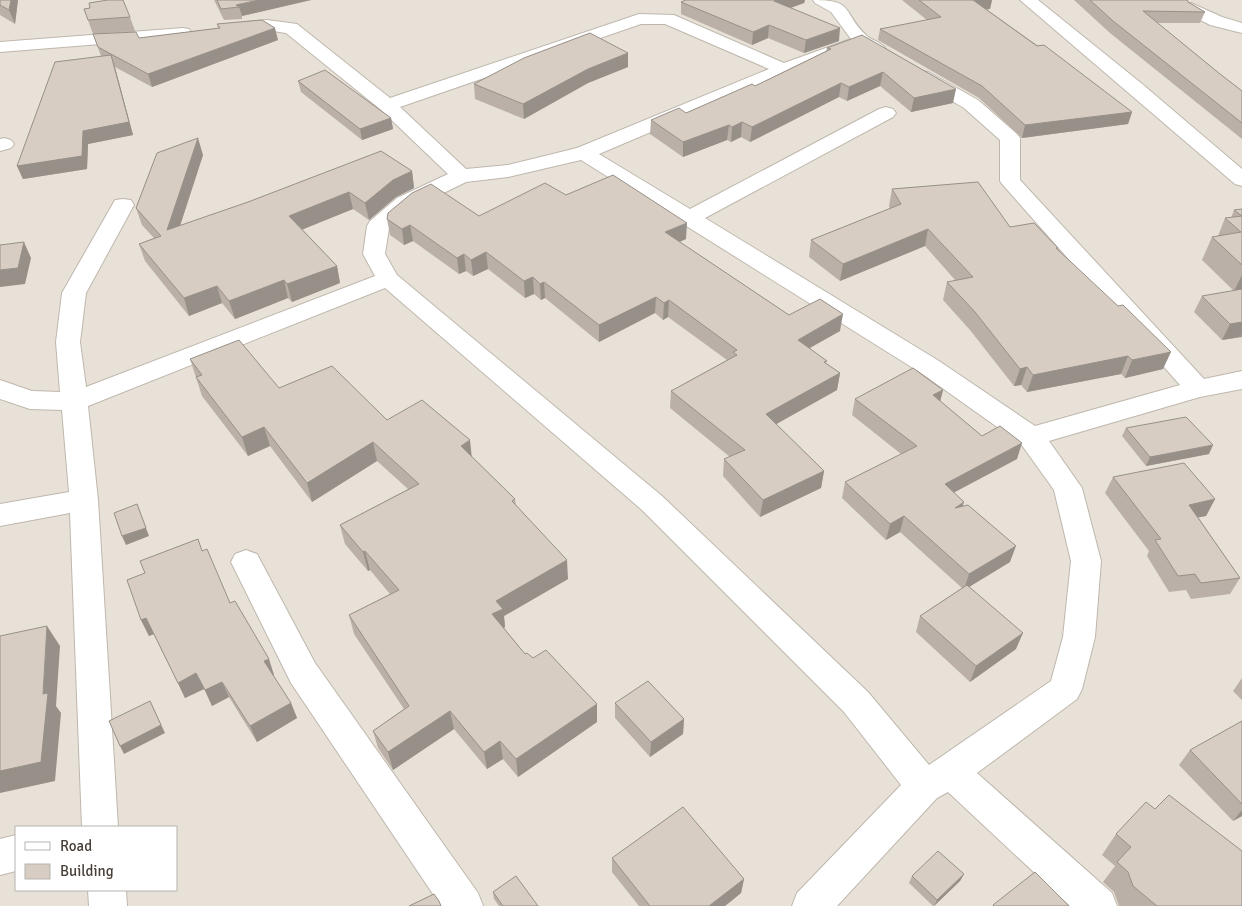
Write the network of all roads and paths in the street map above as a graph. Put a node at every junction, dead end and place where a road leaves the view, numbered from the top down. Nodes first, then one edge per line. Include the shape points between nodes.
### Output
1 (821, 0) edge
2 (1028, 0) edge
3 (1191, 8) edge
4 (1242, 28) edge
5 (861, 40) junction
6 (0, 47) edge
7 (784, 69) junction
8 (388, 106) junction
9 (886, 113) dead end
10 (584, 153) junction
11 (461, 176) junction
12 (1242, 180) edge
13 (123, 205) dead end
14 (690, 218) junction
15 (388, 279) junction
16 (1242, 380) edge
17 (0, 389) edge
18 (1198, 389) junction
19 (75, 401) junction
20 (1031, 437) junction
21 (84, 500) junction
22 (0, 515) edge
23 (246, 562) dead end
24 (938, 779) junction
25 (100, 826) edge
26 (15, 853) edge
27 (0, 857) edge
28 (107, 891) edge
29 (108, 906) edge
30 (464, 906) edge
31 (812, 906) edge
32 (1098, 906) edge

1 - 5 street via 837,8
2 - 12 street
3 - 4 street via 1216,21
5 - 7 street
5 - 18 street via 971,104 1010,138 1010,180
6 - 8 street via 267,25 291,28
7 - 8 street via 668,19 639,19
7 - 10 street
8 - 11 street
9 - 14 street
10 - 11 street via 508,171
10 - 14 street
11 - 15 street via 406,203 378,226 374,254
13 - 19 street via 74,292 68,342
14 - 20 street via 930,367
15 - 19 street
15 - 24 street via 652,504
16 - 18 street
17 - 19 street via 30,400
18 - 20 street
19 - 21 street
20 - 24 street via 1068,488 1086,561 1079,637 1065,689
21 - 22 street
21 - 25 street
23 - 30 street via 303,673
24 - 31 street
24 - 32 street
26 - 27 street
28 - 29 street

